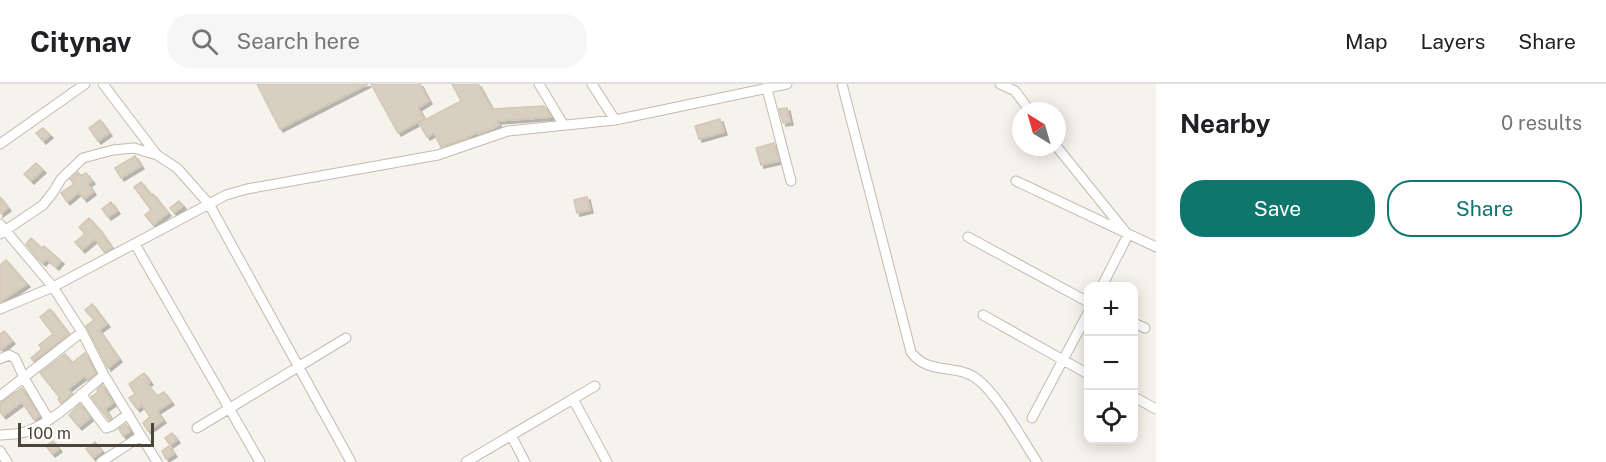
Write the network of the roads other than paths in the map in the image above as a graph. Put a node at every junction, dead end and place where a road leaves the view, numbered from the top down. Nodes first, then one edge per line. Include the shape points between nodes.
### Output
1 (85, 84) edge
2 (103, 84) edge
3 (539, 84) edge
4 (592, 84) edge
5 (788, 84) edge
6 (842, 84) edge
7 (1000, 84) edge
8 (767, 89) junction
9 (1023, 102) edge
10 (615, 120) junction
11 (562, 124) junction
12 (0, 144) edge
13 (157, 155) junction
14 (1064, 156) edge
15 (791, 181) dead end
16 (1016, 181) dead end
17 (209, 204) junction
18 (2, 229) edge
19 (1128, 235) junction
20 (968, 237) dead end
21 (135, 244) junction
22 (1156, 247) edge
23 (1104, 282) edge
24 (53, 287) junction
25 (1084, 299) edge
26 (0, 309) edge
27 (983, 315) dead end
28 (1084, 322) edge
29 (1138, 325) edge
30 (1145, 328) dead end
31 (82, 332) junction
32 (346, 338) dead end
33 (0, 359) edge
34 (1063, 362) junction
35 (298, 366) junction
36 (1084, 372) edge
37 (104, 375) junction
38 (24, 378) junction
39 (595, 386) dead end
40 (81, 394) junction
41 (0, 396) edge
42 (573, 399) junction
43 (1138, 400) edge
44 (229, 408) junction
45 (1156, 409) edge
46 (128, 414) junction
47 (1032, 418) dead end
48 (49, 420) junction
49 (197, 428) dead end
50 (0, 435) edge
51 (511, 435) junction
52 (141, 436) junction
53 (0, 450) edge
54 (7, 462) edge
55 (101, 462) edge
56 (157, 462) edge
57 (260, 462) edge
58 (351, 462) edge
59 (466, 462) edge
60 (525, 462) edge
61 (608, 462) edge
62 (1037, 462) edge

1 - 12 street
2 - 13 street
3 - 11 street
4 - 10 street
5 - 8 street
6 - 62 street via 911,352 918,362 969,374 978,380
7 - 9 street via 1015,91
8 - 10 street
8 - 15 street
10 - 11 street
11 - 17 street via 498,133 438,154 247,189
13 - 17 street via 177,168
13 - 18 street via 134,148 83,158 61,179 43,205
14 - 19 street
16 - 19 street
17 - 21 street
17 - 35 street
18 - 24 street
19 - 22 street
19 - 23 street
20 - 25 street
21 - 24 street
21 - 44 street
24 - 26 street
24 - 31 street
27 - 34 street
28 - 34 street
29 - 30 street
31 - 37 street
31 - 38 street
32 - 35 street
33 - 38 street via 12,355
34 - 36 street
34 - 47 street
35 - 44 street
35 - 58 street
37 - 40 street
37 - 46 street
38 - 41 street
38 - 48 street
39 - 42 street
40 - 46 street via 106,428
40 - 48 street
42 - 51 street
42 - 61 street
43 - 45 street
44 - 49 street
44 - 57 street
46 - 52 street
48 - 50 street via 26,432
51 - 59 street
51 - 60 street
52 - 55 street
52 - 56 street
53 - 54 street

